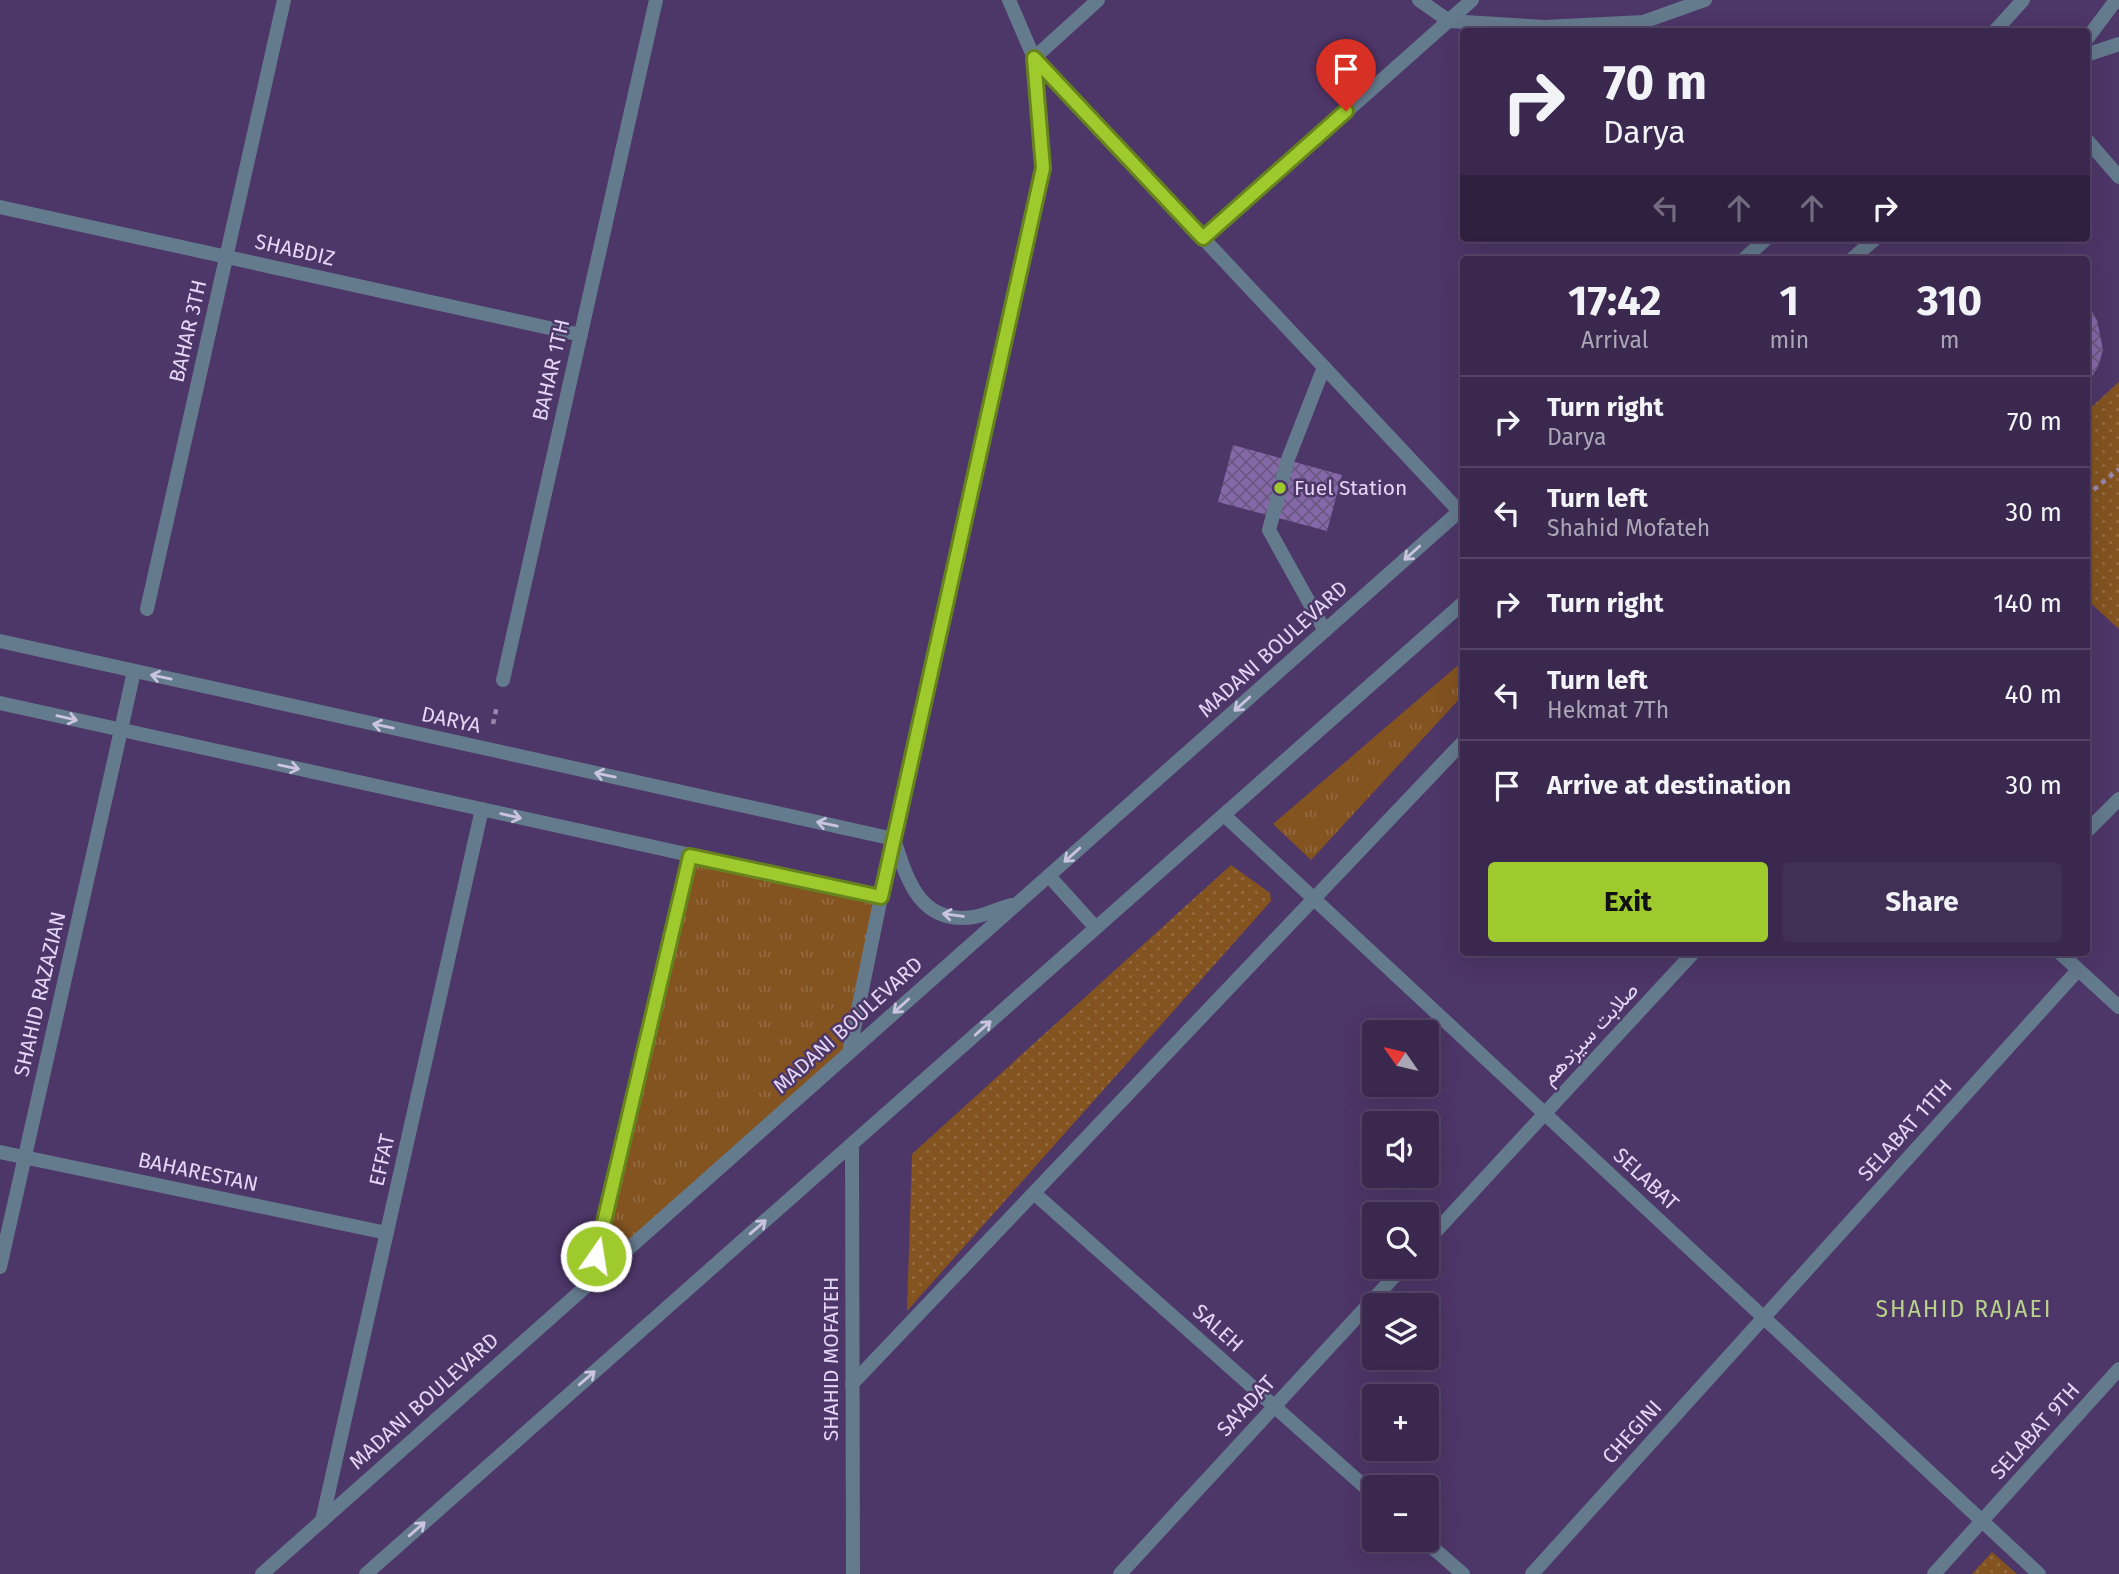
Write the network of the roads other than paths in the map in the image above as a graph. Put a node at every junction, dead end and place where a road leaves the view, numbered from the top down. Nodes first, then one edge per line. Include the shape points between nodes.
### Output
1 (284, 0) edge
2 (656, 0) edge
3 (1009, 0) edge
4 (1098, 0) edge
5 (1419, 0) edge
6 (1472, 0) edge
7 (1705, 0) edge
8 (2023, 0) edge
9 (2116, 0) edge
10 (1448, 21) junction
11 (1998, 28) edge
12 (2090, 35) edge
13 (2119, 44) edge
14 (2090, 54) edge
15 (1034, 58) junction
16 (2090, 144) edge
17 (2119, 177) edge
18 (0, 207) edge
19 (1203, 238) junction
20 (1763, 242) edge
21 (1871, 242) edge
22 (1747, 256) edge
23 (1855, 256) edge
24 (226, 257) junction
25 (581, 335) junction
26 (1324, 367) junction
27 (1460, 509) edge
28 (1460, 511) edge
29 (1460, 606) edge
30 (147, 609) dead end
31 (1325, 631) junction
32 (0, 641) edge
33 (134, 671) junction
34 (503, 680) road end
35 (0, 703) edge
36 (121, 730) junction
37 (1460, 745) edge
38 (2119, 799) edge
39 (482, 809) junction
40 (1224, 815) junction
41 (2090, 828) edge
42 (894, 839) junction
43 (690, 856) junction
44 (1049, 876) junction
45 (881, 897) junction
46 (1314, 899) junction
47 (1018, 902) junction
48 (1096, 928) junction
49 (1691, 956) edge
50 (2063, 956) edge
51 (2078, 970) junction
52 (2119, 1007) edge
53 (849, 1053) junction
54 (1545, 1114) junction
55 (852, 1144) junction
56 (0, 1152) edge
57 (25, 1157) junction
58 (1034, 1193) junction
59 (1439, 1228) edge
60 (387, 1233) junction
61 (0, 1267) edge
62 (1392, 1279) edge
63 (590, 1282) junction
64 (1763, 1318) junction
65 (2119, 1369) edge
66 (852, 1384) junction
67 (1274, 1407) junction
68 (1362, 1484) edge
69 (322, 1521) junction
70 (1982, 1521) junction
71 (1437, 1552) edge
72 (261, 1574) edge
73 (366, 1574) edge
74 (853, 1574) edge
75 (1120, 1574) edge
76 (1462, 1574) edge
77 (1532, 1574) edge
78 (1934, 1574) edge
79 (2039, 1574) edge

1 - 24 street, BAHAR 3TH
2 - 25 street, BAHAR 1TH
3 - 15 street
4 - 15 street
5 - 10 street
6 - 10 street
7 - 10 street via 1643,22 1545,27
8 - 11 street
9 - 12 street
10 - 19 street
13 - 14 street
15 - 19 street
15 - 42 street via 1043,168
16 - 17 street
18 - 24 street, SHABDIZ
19 - 26 street
20 - 22 street
21 - 23 street
24 - 25 street, SHABDIZ
24 - 30 street, BAHAR 3TH
25 - 34 street, BAHAR 1TH
26 - 27 street
26 - 31 street via 1288,459 1269,530
28 -> 31 street, MADANI BOULEVARD
29 - 40 street
31 -> 44 street, MADANI BOULEVARD
32 - 33 street, DARYA
33 - 36 street, SHAHID RAZAZIAN
42 -> 33 street, DARYA
35 -> 36 street
36 -> 39 street
36 - 57 street, SHAHID RAZAZIAN
37 - 46 street
38 - 41 street
39 -> 43 street
39 - 60 street, EFFAT
40 - 46 street, SELABAT
40 - 48 street
42 - 45 street
47 -> 42 street via 974,917 928,909 913,891
43 - 45 street
43 - 63 street
44 - 47 street, MADANI BOULEVARD
44 - 48 street
45 - 53 street
46 - 54 street, SELABAT
46 - 58 street
47 -> 53 street, MADANI BOULEVARD
55 -> 48 street
49 - 54 street, صلابت سیزدهم
50 - 51 street
51 - 52 street
51 - 64 street, SELABAT 11TH
53 - 63 street, MADANI BOULEVARD
54 - 59 street
54 - 64 street, SELABAT
55 - 66 street, SHAHID MOFATEH
73 -> 55 street
56 - 57 street, BAHARESTAN
57 - 60 street, BAHARESTAN
57 - 61 street, SHAHID RAZAZIAN
58 - 66 street
58 - 67 street, SALEH
60 - 69 street, EFFAT
62 - 67 street, SA'ADAT
63 - 69 street, MADANI BOULEVARD
64 - 70 street, SELABAT
64 - 77 street, CHEGINI
65 - 70 street, SELABAT 9TH
66 - 74 street, SHAHID MOFATEH
67 - 68 street, SALEH
67 - 75 street, SA'ADAT
69 - 72 street, MADANI BOULEVARD
70 - 78 street, SELABAT 9TH
70 - 79 street, SELABAT
71 - 76 street

